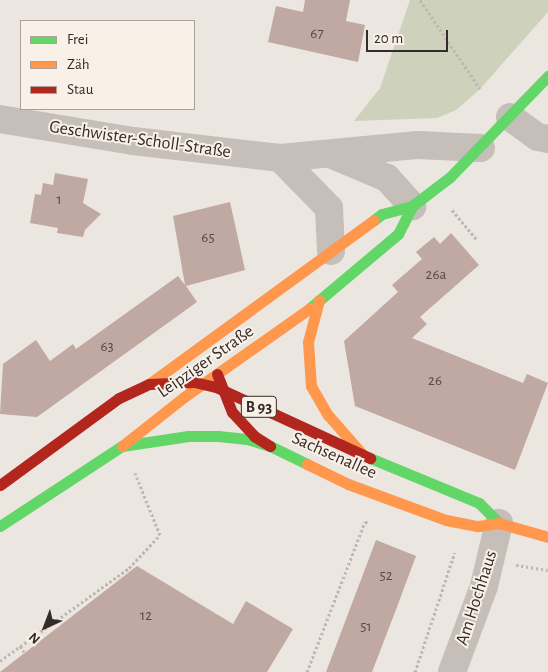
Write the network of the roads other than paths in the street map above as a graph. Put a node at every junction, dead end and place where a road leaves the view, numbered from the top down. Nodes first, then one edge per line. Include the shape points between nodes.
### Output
1 (548, 76) edge
2 (510, 118) junction
3 (0, 119) edge
4 (548, 139) edge
5 (481, 148) junction
6 (330, 153) junction
7 (280, 158) junction
8 (412, 206) junction
9 (331, 251) junction
10 (319, 300) junction
11 (216, 338) junction
12 (217, 375) junction
13 (149, 384) junction
14 (204, 384) junction
15 (221, 389) junction
16 (122, 446) junction
17 (270, 446) junction
18 (363, 455) junction
19 (0, 485) edge
20 (499, 523) junction
21 (0, 526) edge
22 (548, 537) edge
23 (452, 672) edge

1 - 2 street, Leipziger Straße
2 - 4 street via 538,137
2 - 5 street, Leipziger Straße
3 - 7 street, Geschwister-Scholl-Straße via 133,141
5 - 6 street, Geschwister-Scholl-Straße via 418,145
5 - 8 street, Leipziger Straße
6 - 7 street, Geschwister-Scholl-Straße
6 - 8 street, Geschwister-Scholl-Straße via 386,178
7 - 9 street via 329,208
8 - 9 street, Leipziger Straße via 382,214
8 - 10 street, Leipziger Straße via 398,234
9 - 11 street, Leipziger Straße
10 - 12 street, Leipziger Straße via 284,330
10 - 18 street via 308,342 311,386 328,415
11 - 12 street, B 93
11 - 13 street, Leipziger Straße
12 - 14 street, Leipziger Straße
12 - 15 street, B 93
13 - 14 street, Sachsenallee / B 93
13 - 19 street, Leipziger Straße / B 93 via 98,410
14 - 15 street, Sachsenallee / B 93
14 - 16 street, Leipziger Straße
15 - 17 street, B 93 via 242,425
15 - 18 street, Sachsenallee / B 93
16 - 17 street, Sachsenallee / B 93 via 188,436 247,439
16 - 21 street, Leipziger Straße / B 93
17 - 20 street, Sachsenallee / B 93 via 348,484 446,520 478,526
18 - 20 street, Sachsenallee / B 93 via 479,503
20 - 22 street, Sachsenallee / B 93
20 - 23 street, Am Hochhaus via 484,586

